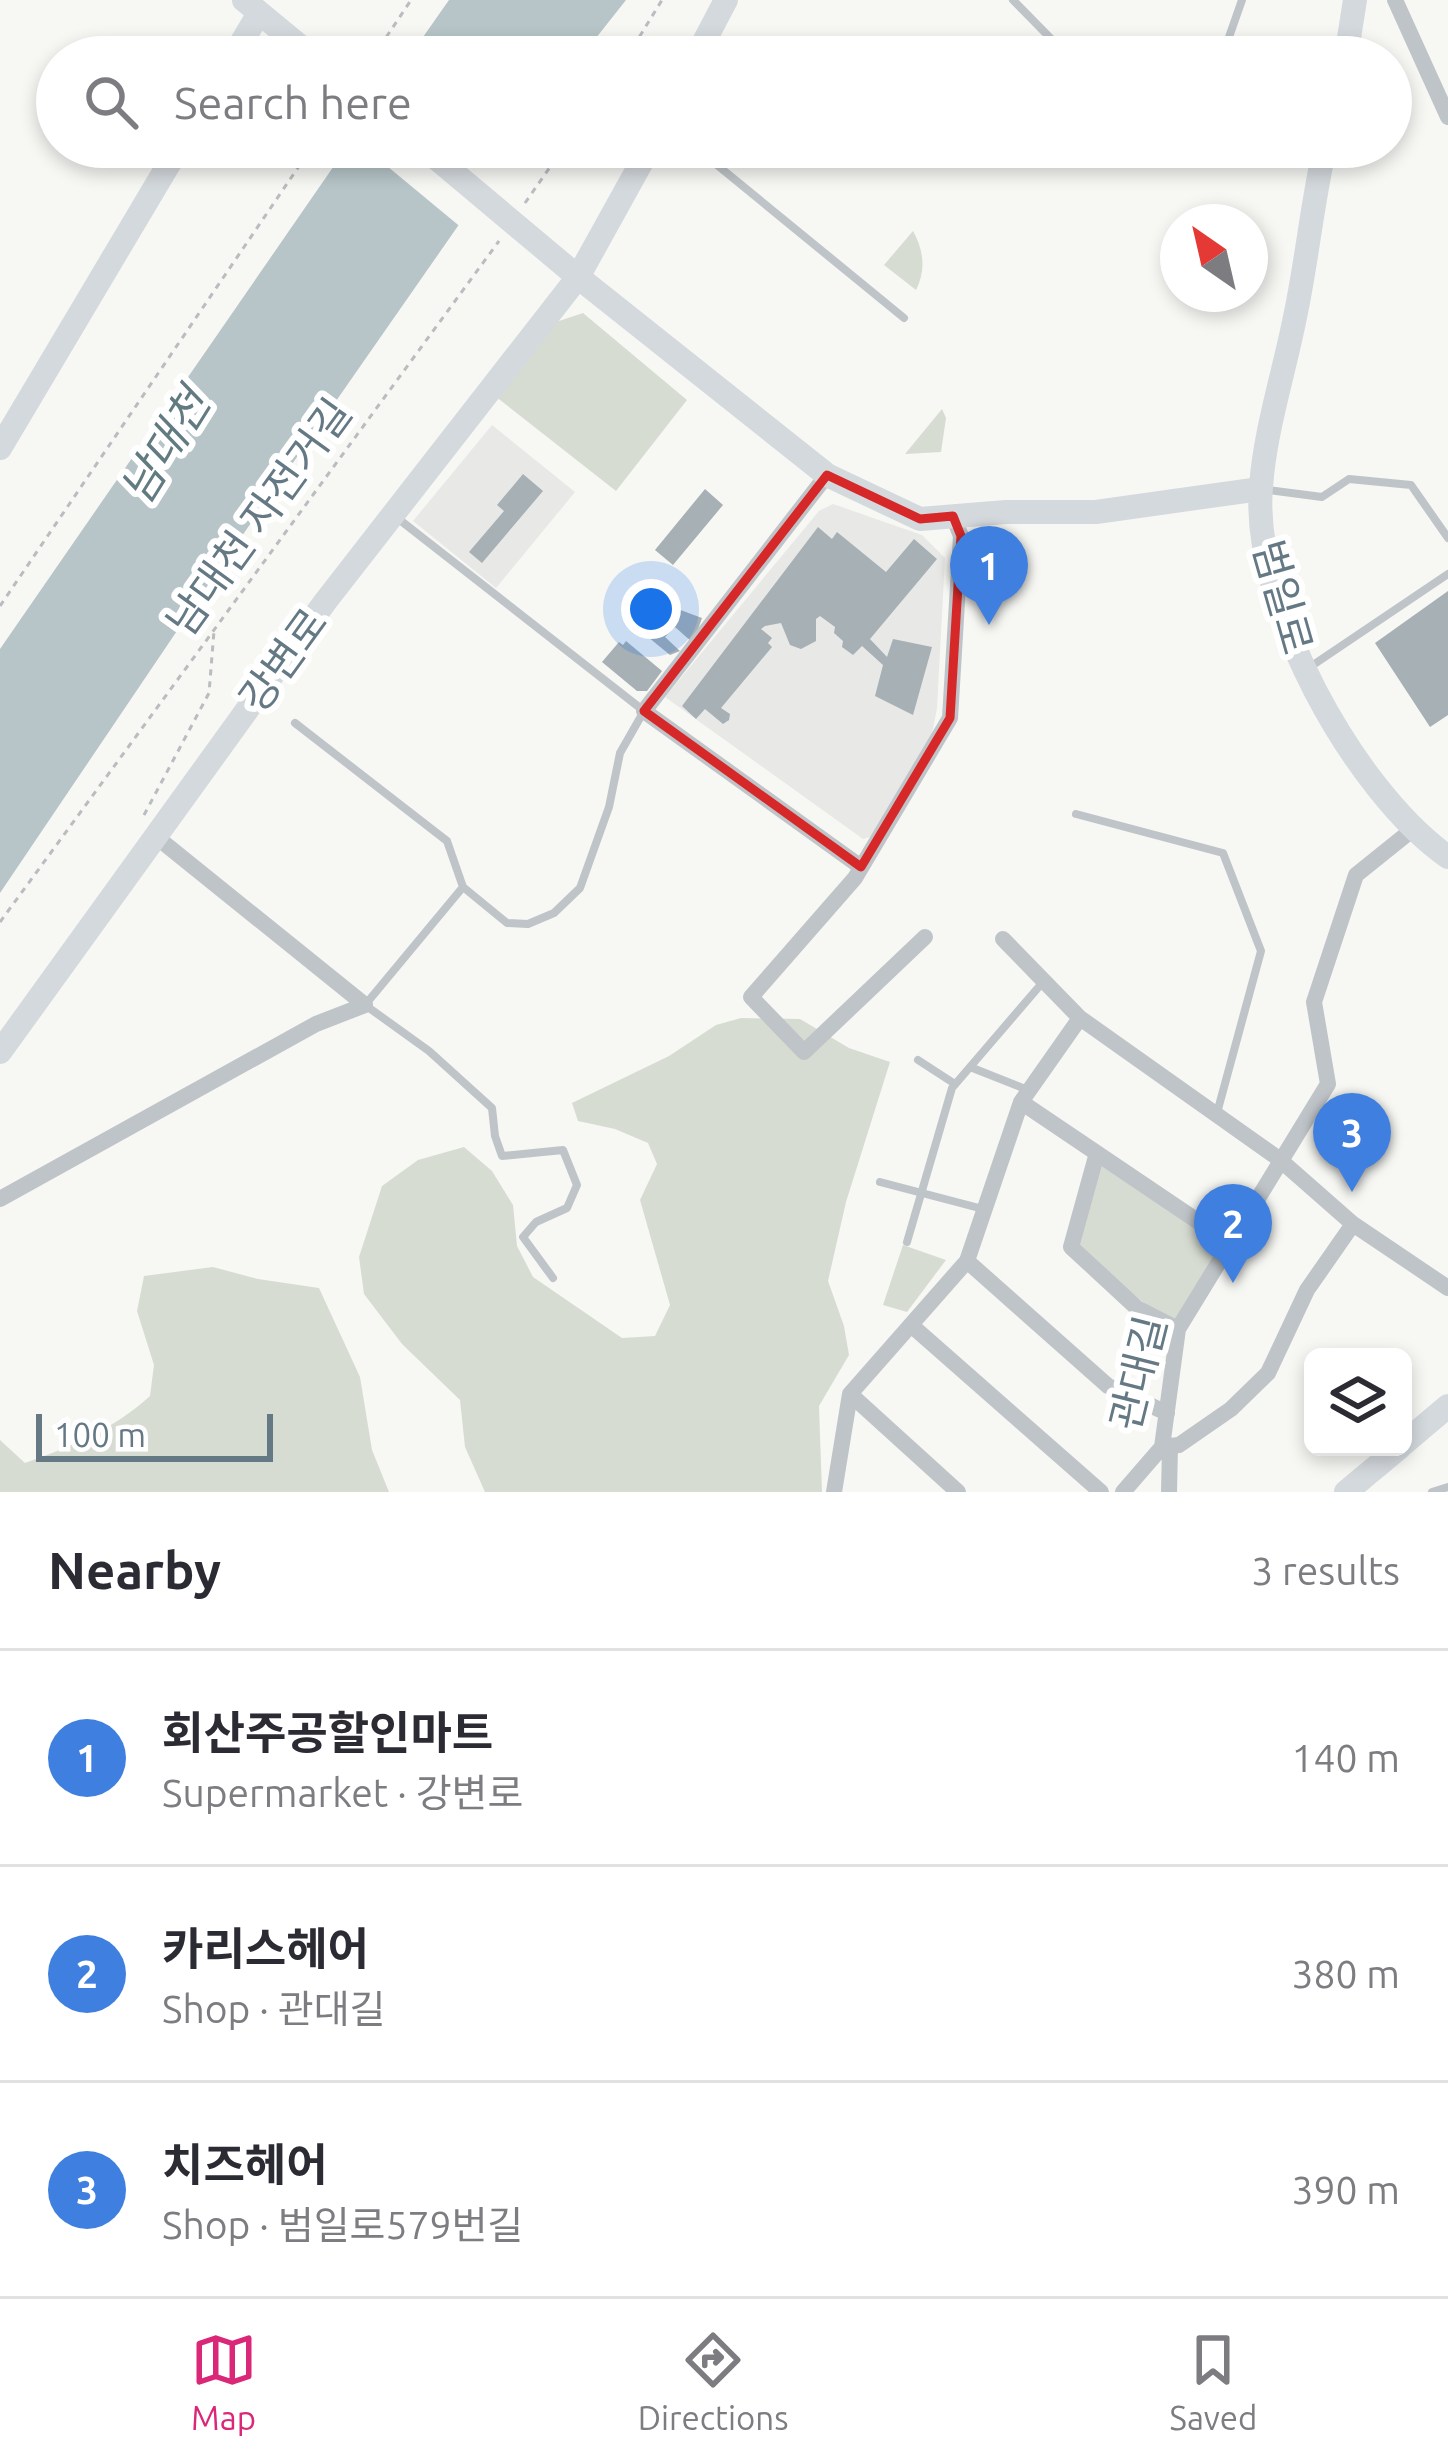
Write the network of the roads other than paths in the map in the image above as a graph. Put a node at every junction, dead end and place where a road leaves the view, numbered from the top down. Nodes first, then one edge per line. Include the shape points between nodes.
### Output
1 (726, 0) edge
2 (1013, 0) edge
3 (1242, 0) edge
4 (1355, 0) edge
5 (1395, 0) edge
6 (260, 8) edge
7 (245, 36) edge
8 (290, 36) edge
9 (708, 36) edge
10 (1048, 36) edge
11 (1229, 36) edge
12 (1349, 36) edge
13 (1411, 36) edge
14 (1412, 38) edge
15 (1448, 117) edge
16 (167, 168) edge
17 (449, 168) edge
18 (638, 168) edge
19 (721, 168) edge
20 (1320, 168) edge
21 (578, 277) junction
22 (904, 318) dead end
23 (0, 448) edge
24 (826, 475) junction
25 (1260, 489) junction
26 (395, 516) junction
27 (953, 516) junction
28 (1448, 538) edge
29 (1448, 574) edge
30 (1304, 671) junction
31 (644, 710) junction
32 (295, 723) dead end
33 (1076, 814) dead end
34 (1412, 830) junction
35 (151, 839) junction
36 (1448, 857) edge
37 (861, 867) junction
38 (463, 887) junction
39 (925, 937) dead end
40 (1003, 939) dead end
41 (1044, 981) junction
42 (365, 1005) junction
43 (1080, 1018) junction
44 (0, 1052) edge
45 (918, 1060) dead end
46 (970, 1067) junction
47 (955, 1084) junction
48 (1025, 1096) junction
49 (1217, 1114) junction
50 (1097, 1153) junction
51 (1280, 1159) junction
52 (880, 1182) dead end
53 (921, 1194) junction
54 (0, 1198) edge
55 (985, 1209) junction
56 (1353, 1224) junction
57 (907, 1242) dead end
58 (1230, 1243) junction
59 (967, 1261) junction
60 (553, 1278) dead end
61 (1448, 1288) edge
62 (910, 1325) junction
63 (1178, 1329) junction
64 (850, 1394) junction
65 (1448, 1406) edge
66 (1167, 1413) junction
67 (1412, 1437) edge
68 (1166, 1446) junction
69 (1389, 1456) edge
70 (1448, 1487) edge
71 (834, 1492) edge
72 (958, 1492) edge
73 (1101, 1492) edge
74 (1123, 1492) edge
75 (1169, 1492) edge
76 (1346, 1492) edge
77 (1432, 1492) edge

1 - 9 street
2 - 10 lane
3 - 11 lane
4 - 12 street
5 - 13 street
6 - 7 street
6 - 8 street
14 - 15 street
16 - 23 street
17 - 21 street
18 - 21 street, 강변로
19 - 22 lane
20 - 25 street, 범일로
21 - 24 street
21 - 26 street, 강변로
24 - 27 street via 920,519
24 - 31 street
25 - 27 street via 1096,512
25 - 28 lane via 1322,497 1349,479 1411,485
25 - 30 street, 범일로 via 1264,546
26 - 31 lane
26 - 35 street, 강변로
27 - 37 street via 961,536 950,718
29 - 30 lane
30 - 34 street, 범일로
31 - 37 street
31 - 38 lane via 620,753 580,888 528,924 507,922
32 - 38 lane via 447,841
33 - 49 lane via 1223,853 1261,951
34 - 36 street, 범일로
34 - 51 street, 관대길 via 1356,875 1314,1002 1328,1084
35 - 42 street
35 - 44 street, 강변로
37 - 39 street via 751,998 804,1052
38 - 42 lane
40 - 41 street
41 - 43 street
41 - 46 lane
42 - 54 street via 316,1024
42 - 60 lane via 492,1108 502,1156 563,1150 577,1185 567,1208 524,1237
43 - 48 street
43 - 49 street
45 - 47 lane
46 - 47 lane
46 - 48 lane
47 - 53 lane
48 - 50 street
48 - 55 street
49 - 51 street
50 - 58 street
50 - 63 street via 1071,1247 1136,1308
51 - 56 street
51 - 58 street, 관대길
52 - 53 lane
53 - 55 lane
53 - 57 lane
55 - 59 street
56 - 61 street
56 - 68 street via 1307,1290 1268,1373 1231,1409
58 - 63 street, 관대길
59 - 62 street
59 - 66 street via 1108,1386
62 - 64 street
62 - 73 street
63 - 66 street, 관대길
64 - 71 street
64 - 72 street
65 - 67 street
66 - 68 street, 관대길
68 - 74 street, 관대길
68 - 75 street
69 - 76 street
70 - 77 lane

